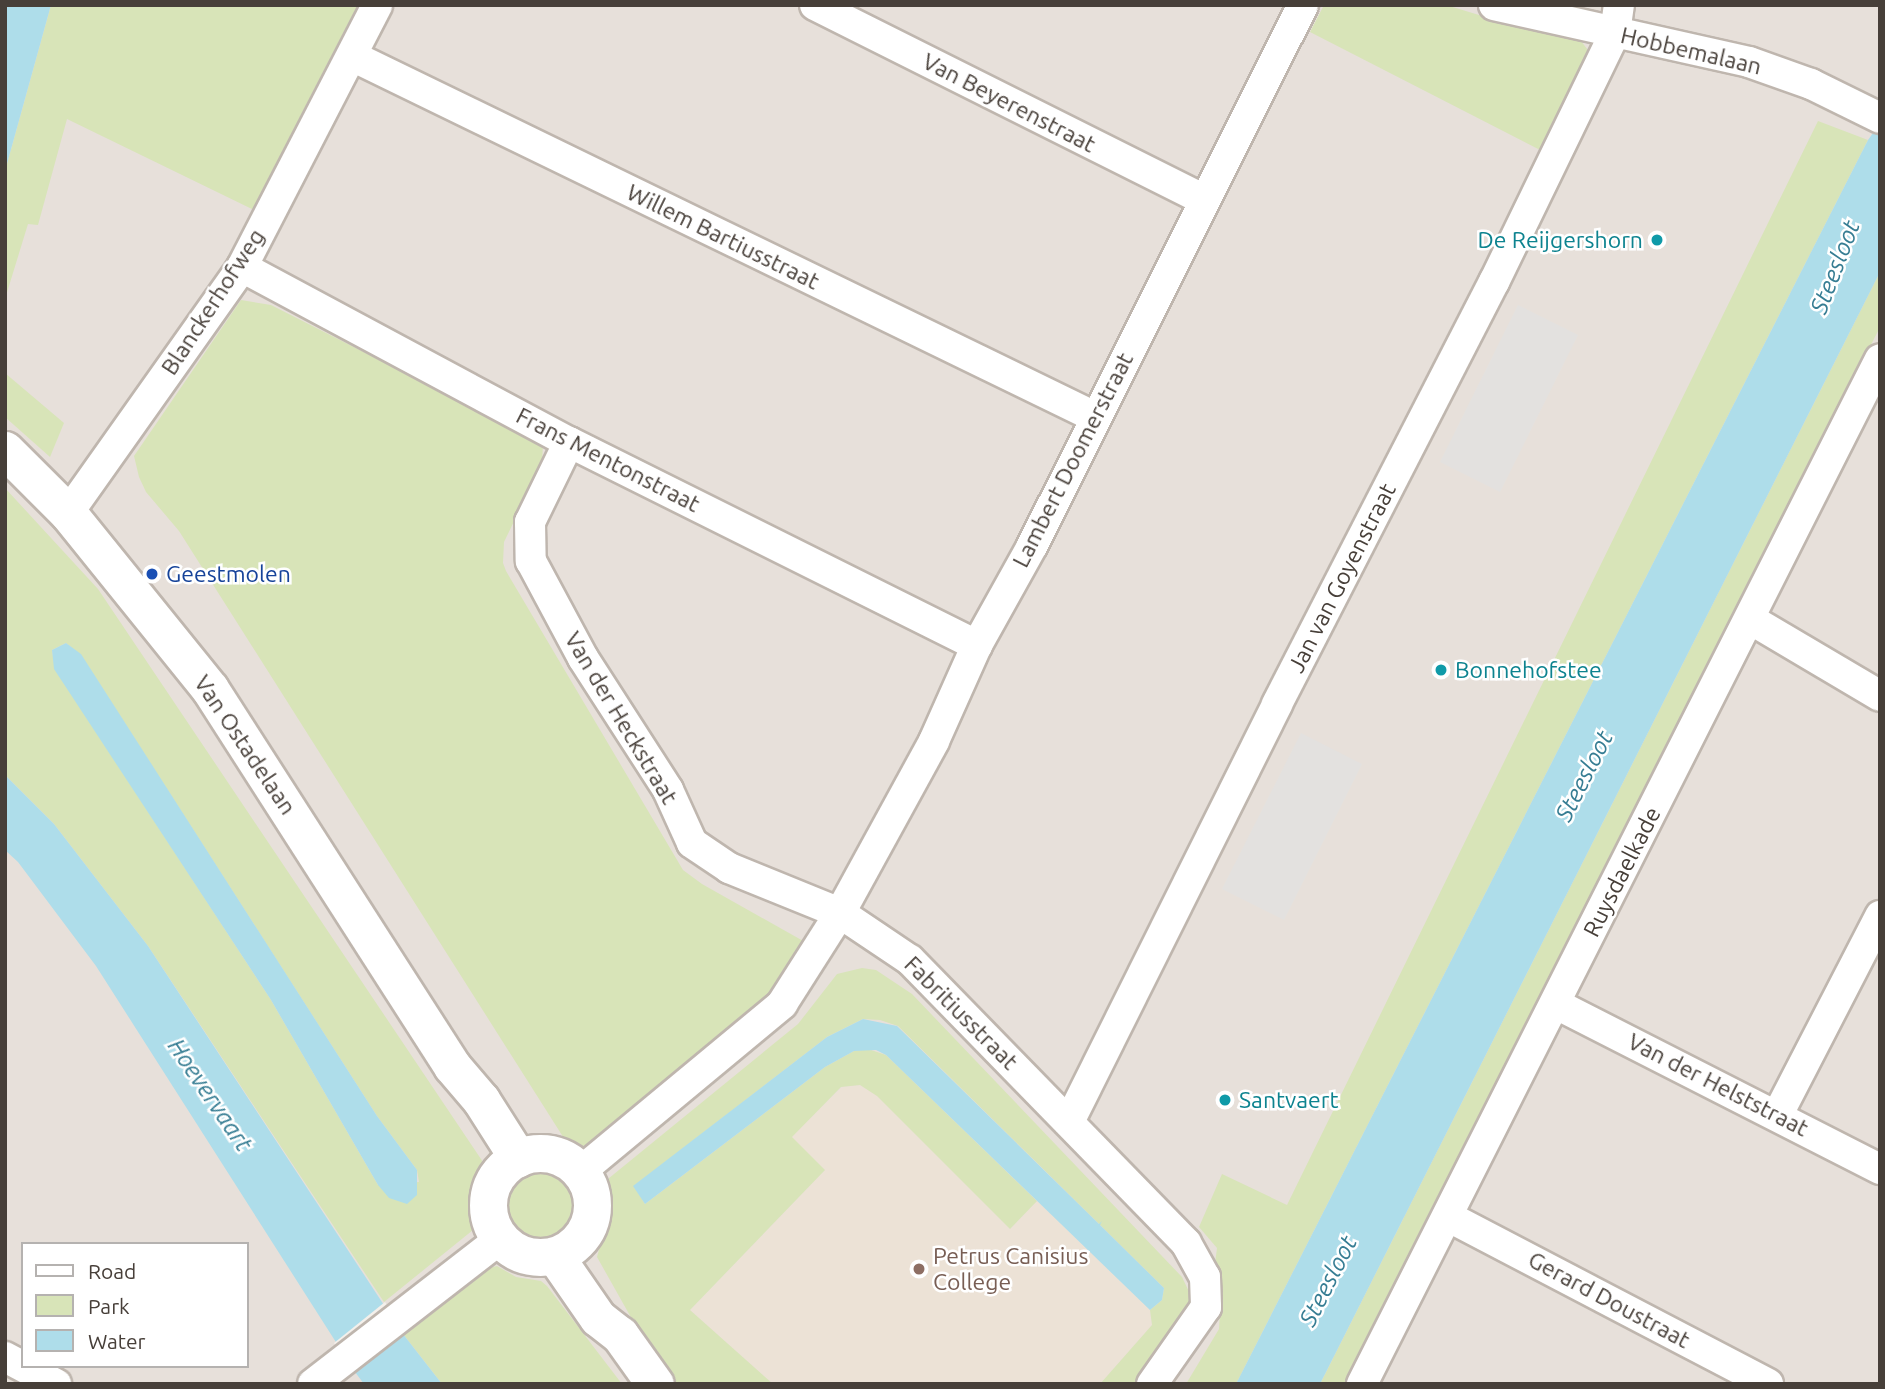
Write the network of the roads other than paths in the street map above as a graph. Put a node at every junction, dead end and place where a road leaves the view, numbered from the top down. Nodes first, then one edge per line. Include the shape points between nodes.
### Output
1 (377, 5) edge
2 (814, 5) edge
3 (1303, 5) edge
4 (1494, 5) edge
5 (1617, 19) edge
6 (352, 56) junction
7 (1880, 118) edge
8 (1204, 200) junction
9 (242, 267) junction
10 (1880, 359) edge
11 (1095, 417) junction
12 (569, 442) junction
13 (5, 450) edge
14 (68, 513) junction
15 (1750, 619) junction
16 (977, 645) junction
17 (1880, 696) edge
18 (840, 913) junction
19 (1880, 916) edge
20 (1556, 1003) junction
21 (1778, 1114) junction
22 (1069, 1122) junction
23 (510, 1164) junction
24 (1880, 1169) edge
25 (580, 1172) junction
26 (1449, 1217) junction
27 (500, 1239) junction
28 (565, 1250) junction
29 (5, 1357) edge
30 (21, 1365) edge
31 (26, 1368) edge
32 (56, 1384) edge
33 (313, 1384) edge
34 (655, 1384) edge
35 (1152, 1384) edge
36 (1362, 1384) edge
37 (1769, 1384) edge

1 - 6 street, Blanckerhofweg
2 - 8 street, Van Beyerenstraat
3 - 8 street, Lambert Doomerstraat
4 - 5 street, Hobbemalaan
5 - 7 street, Hobbemalaan via 1811,84
5 - 22 street, Jan van Goyenstraat via 1494,282
6 - 9 street, Blanckerhofweg
6 - 11 street, Willem Bartiusstraat
8 - 11 street, Lambert Doomerstraat
9 - 12 street, Frans Mentonstraat
9 - 14 street, Blanckerhofweg
10 - 15 street, Ruysdaelkade
11 - 16 street, Lambert Doomerstraat
12 - 16 street, Frans Mentonstraat
12 - 18 street, Van der Heckstraat via 530,522 531,561 583,658 668,790 692,843 729,868
13 - 14 street, Van Ostadelaan
14 - 23 street, Van Ostadelaan via 210,689 452,1066 481,1100
15 - 17 street
15 - 20 street, Ruysdaelkade
16 - 18 street, Lambert Doomerstraat via 934,741
18 - 22 street, Fabritiusstraat via 910,960
18 - 25 street via 782,1004
19 - 21 street
20 - 21 street, Van der Helststraat
20 - 26 street, Ruysdaelkade
21 - 24 street, Van der Helststraat
22 - 35 street, Fabritiusstraat via 1186,1243 1205,1277 1208,1290 1201,1317
23 - 25 street via 534,1153 551,1154
23 - 27 street via 492,1185 488,1204
25 - 28 street via 590,1193 591,1217
26 - 36 street, Ruysdaelkade
26 - 37 street, Gerard Doustraat
27 - 28 street via 516,1252 535,1257
27 - 33 street
28 - 34 street via 614,1306 620,1335
29 - 30 street
31 - 32 street

